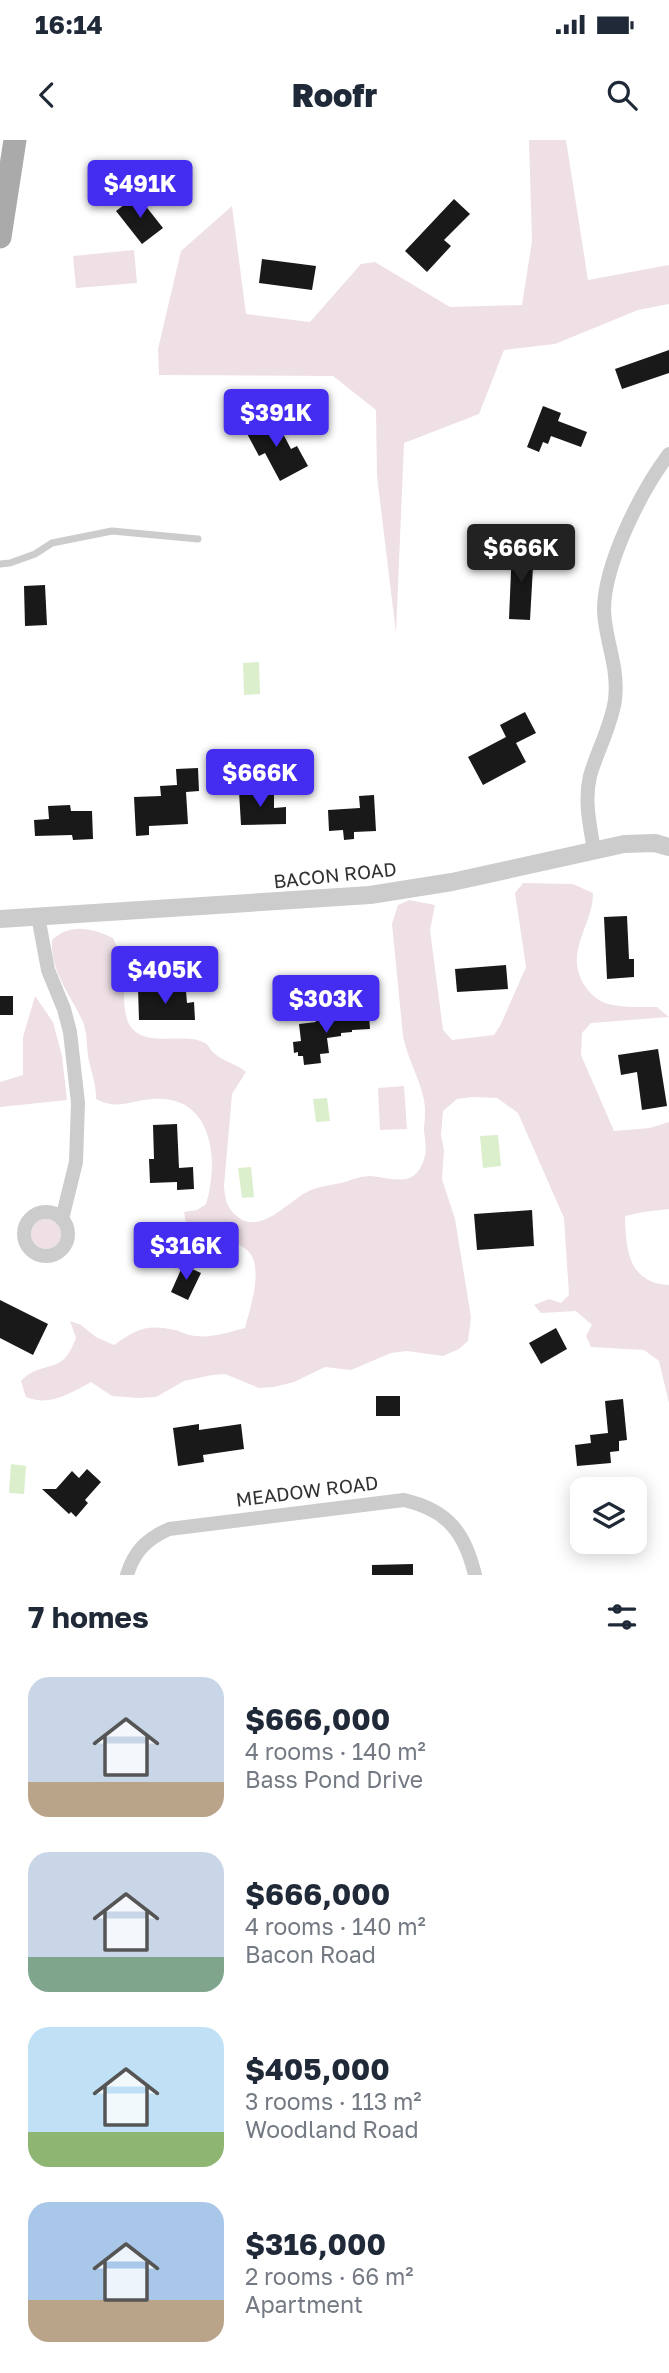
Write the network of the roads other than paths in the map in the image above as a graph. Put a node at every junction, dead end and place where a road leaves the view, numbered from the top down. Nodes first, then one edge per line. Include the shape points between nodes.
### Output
1 (15, 140) edge
2 (0, 237) edge
3 (669, 454) edge
4 (198, 539) dead end
5 (0, 564) edge
6 (669, 847) edge
7 (594, 850) junction
8 (38, 916) junction
9 (0, 919) edge
10 (62, 1219) dead end
11 (127, 1575) edge
12 (475, 1575) edge

1 - 2 main road
3 - 7 street via 640,502 606,589 606,621 616,667 615,701 590,777 587,806
4 - 5 lane via 112,531 52,543
6 - 7 street, BACON ROAD via 655,843
7 - 8 street, BACON ROAD via 370,895
8 - 9 street, BACON ROAD
8 - 10 street via 48,970 70,1032 78,1103 76,1162
11 - 12 street, MEADOW ROAD via 140,1548 169,1529 404,1500 440,1515 459,1532

